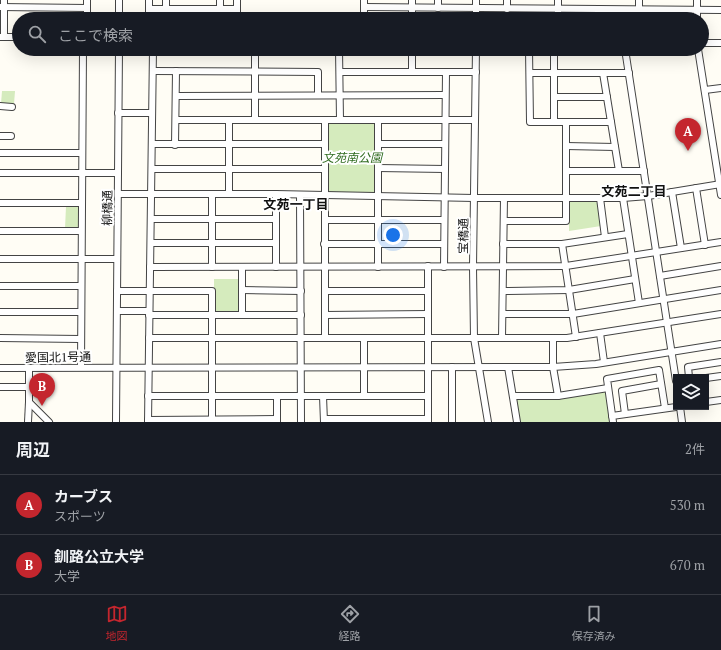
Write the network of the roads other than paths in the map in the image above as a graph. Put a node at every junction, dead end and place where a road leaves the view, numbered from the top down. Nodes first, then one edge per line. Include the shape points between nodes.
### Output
1 (4, 0) edge
2 (66, 0) edge
3 (87, 0) edge
4 (119, 0) edge
5 (149, 0) edge
6 (166, 0) edge
7 (220, 0) edge
8 (237, 0) edge
9 (364, 0) edge
10 (387, 0) edge
11 (412, 0) edge
12 (438, 0) edge
13 (476, 0) edge
14 (507, 0) edge
15 (558, 0) edge
16 (639, 0) edge
17 (697, 0) edge
18 (66, 7) junction
19 (364, 7) junction
20 (387, 7) junction
21 (2, 8) edge
22 (87, 8) junction
23 (412, 8) junction
24 (438, 8) junction
25 (476, 8) junction
26 (507, 8) junction
27 (149, 9) joint
28 (166, 9) junction
29 (220, 9) junction
30 (237, 9) joint
31 (558, 9) junction
32 (698, 9) junction
33 (639, 10) junction
34 (721, 10) edge
35 (87, 12) edge
36 (119, 12) edge
37 (364, 12) edge
38 (412, 12) edge
39 (476, 12) edge
40 (698, 12) edge
41 (2, 37) edge
42 (709, 43) edge
43 (721, 43) edge
44 (83, 56) edge
45 (119, 56) edge
46 (153, 56) edge
47 (255, 56) edge
48 (339, 56) edge
49 (412, 56) edge
50 (476, 56) edge
51 (530, 56) edge
52 (554, 56) edge
53 (626, 56) edge
54 (699, 56) edge
55 (153, 71) junction
56 (176, 71) junction
57 (412, 71) junction
58 (255, 72) junction
59 (340, 72) junction
60 (446, 72) junction
61 (476, 72) junction
62 (530, 73) junction
63 (554, 73) junction
64 (604, 73) junction
65 (629, 73) junction
66 (721, 88) edge
67 (705, 90) junction
68 (446, 95) junction
69 (176, 96) junction
70 (254, 96) junction
71 (318, 96) junction
72 (340, 96) junction
73 (554, 97) junction
74 (607, 98) junction
75 (0, 106) edge
76 (12, 107) dead end
77 (118, 113) junction
78 (152, 113) junction
79 (176, 120) junction
80 (229, 120) junction
81 (255, 120) junction
82 (324, 120) junction
83 (340, 120) junction
84 (378, 120) junction
85 (445, 120) junction
86 (475, 120) junction
87 (554, 122) junction
88 (566, 122) junction
89 (611, 122) junction
90 (0, 136) edge
91 (11, 136) dead end
92 (152, 144) junction
93 (175, 144) junction
94 (230, 144) junction
95 (324, 144) junction
96 (378, 144) junction
97 (445, 144) junction
98 (566, 146) junction
99 (615, 147) junction
100 (0, 153) edge
101 (82, 153) junction
102 (718, 160) edge
103 (378, 168) junction
104 (152, 169) junction
105 (229, 169) junction
106 (324, 169) junction
107 (445, 169) junction
108 (566, 171) junction
109 (619, 171) junction
110 (644, 171) junction
111 (82, 173) junction
112 (118, 173) junction
113 (0, 174) edge
114 (720, 184) edge
115 (696, 188) junction
116 (672, 192) junction
117 (118, 194) junction
118 (152, 194) junction
119 (229, 194) junction
120 (276, 194) junction
121 (300, 194) junction
122 (212, 195) junction
123 (324, 195) junction
124 (721, 195) edge
125 (378, 196) junction
126 (648, 196) junction
127 (444, 197) junction
128 (566, 197) junction
129 (474, 198) junction
130 (504, 198) junction
131 (600, 198) junction
132 (623, 198) junction
133 (0, 203) edge
134 (81, 203) junction
135 (151, 219) junction
136 (276, 219) junction
137 (212, 220) junction
138 (324, 220) junction
139 (378, 220) junction
140 (444, 220) junction
141 (504, 221) junction
142 (0, 231) edge
143 (81, 231) junction
144 (628, 234) junction
145 (605, 237) junction
146 (721, 242) edge
147 (151, 243) junction
148 (212, 243) junction
149 (276, 243) junction
150 (378, 243) junction
151 (324, 244) junction
152 (444, 244) junction
153 (503, 244) junction
154 (562, 244) junction
155 (704, 245) junction
156 (681, 248) junction
157 (656, 252) junction
158 (631, 256) junction
159 (0, 259) edge
160 (81, 259) junction
161 (117, 259) junction
162 (242, 266) junction
163 (276, 266) junction
164 (428, 266) junction
165 (503, 266) junction
166 (566, 266) junction
167 (721, 266) edge
168 (150, 267) junction
169 (212, 267) junction
170 (300, 267) junction
171 (324, 267) junction
172 (378, 267) junction
173 (444, 267) junction
174 (473, 267) junction
175 (660, 276) junction
176 (635, 279) junction
177 (0, 286) edge
178 (81, 286) junction
179 (150, 290) junction
180 (242, 290) junction
181 (428, 290) junction
182 (569, 290) junction
183 (721, 290) edge
184 (117, 291) junction
185 (300, 291) junction
186 (324, 291) junction
187 (503, 291) junction
188 (664, 299) junction
189 (639, 303) junction
190 (117, 311) junction
191 (0, 312) edge
192 (81, 312) junction
193 (149, 313) junction
194 (428, 314) junction
195 (502, 314) junction
196 (573, 314) junction
197 (721, 314) edge
198 (212, 315) junction
199 (242, 315) junction
200 (301, 315) junction
201 (324, 315) junction
202 (667, 323) junction
203 (600, 334) junction
204 (576, 337) junction
205 (0, 338) edge
206 (80, 338) junction
207 (149, 338) junction
208 (212, 338) junction
209 (301, 338) junction
210 (324, 338) junction
211 (364, 338) junction
212 (428, 338) junction
213 (474, 338) junction
214 (502, 338) junction
215 (553, 338) junction
216 (721, 344) edge
217 (672, 352) junction
218 (604, 362) junction
219 (721, 362) edge
220 (81, 367) junction
221 (212, 367) junction
222 (301, 367) junction
223 (364, 367) junction
224 (428, 367) junction
225 (452, 367) junction
226 (479, 367) junction
227 (508, 367) junction
228 (554, 367) junction
229 (0, 368) edge
230 (29, 368) junction
231 (116, 368) junction
232 (148, 368) junction
233 (675, 374) edge
234 (689, 374) edge
235 (721, 376) edge
236 (709, 378) edge
237 (661, 384) junction
238 (0, 387) edge
239 (29, 387) junction
240 (608, 388) junction
241 (148, 396) junction
242 (212, 396) junction
243 (277, 396) junction
244 (301, 396) junction
245 (324, 396) junction
246 (364, 396) junction
247 (428, 396) junction
248 (513, 396) junction
249 (558, 396) junction
250 (721, 400) edge
251 (29, 402) junction
252 (709, 402) edge
253 (673, 407) edge
254 (665, 408) junction
255 (680, 410) edge
256 (625, 414) junction
257 (612, 419) edge
258 (212, 420) junction
259 (148, 421) edge
260 (170, 421) edge
261 (277, 421) edge
262 (324, 421) edge
263 (428, 421) edge
264 (28, 422) edge
265 (50, 422) edge
266 (116, 422) edge
267 (301, 422) edge
268 (452, 422) edge
269 (488, 422) edge
270 (517, 422) edge
271 (682, 422) edge

1 - 21 street
2 - 18 street
3 - 22 street
4 - 36 street
5 - 27 street
6 - 28 street
7 - 29 street
8 - 30 street
9 - 19 street
10 - 20 street
11 - 23 street
12 - 24 street
13 - 25 street
14 - 26 street
15 - 31 street
16 - 33 street
17 - 32 street
18 - 21 street
18 - 22 street
19 - 20 street
19 - 37 street
20 - 23 street
21 - 41 street
22 - 35 street
23 - 24 street
23 - 38 street
24 - 25 street
25 - 26 street
25 - 39 street
26 - 31 street
27 - 28 street
28 - 29 street
29 - 30 street
31 - 33 street
32 - 33 street
32 - 34 street
32 - 40 street
42 - 43 street
44 - 101 street
45 - 77 street, 柳橋通
46 - 55 street
47 - 58 street
48 - 59 street
49 - 57 street
50 - 61 street, 宝橋通
51 - 62 street
52 - 63 street
53 - 65 street
54 - 67 street
55 - 56 street
55 - 78 street
56 - 58 street
56 - 69 street
57 - 59 street
57 - 60 street
58 - 70 street
58 - 71 street via 318,72
59 - 72 street
60 - 61 street
60 - 68 street
61 - 86 street, 宝橋通
62 - 63 street
62 - 87 street via 530,122
63 - 64 street
63 - 73 street
64 - 65 street
64 - 74 street
65 - 110 street
66 - 67 street
67 - 102 street
68 - 72 street
68 - 85 street
69 - 70 street
69 - 79 street
70 - 71 street
70 - 81 street
71 - 72 street
72 - 83 street
73 - 74 street
73 - 87 street
74 - 89 street
75 - 76 street
77 - 78 street
77 - 112 street, 柳橋通
78 - 92 street
79 - 80 street
79 - 93 street
80 - 81 street
80 - 94 street
81 - 82 street
82 - 83 street
82 - 95 street
83 - 84 street
84 - 85 street
84 - 96 street
85 - 86 street
85 - 97 street
86 - 129 street, 宝橋通
87 - 88 street
88 - 89 street
88 - 98 street
89 - 99 street
90 - 91 street
92 - 93 street
92 - 104 street
93 - 94 street
94 - 95 street
94 - 105 street
95 - 106 street
96 - 97 street
96 - 103 street
97 - 107 street
98 - 99 street
98 - 108 street
99 - 109 street
100 - 101 street
101 - 111 street
102 - 114 street
103 - 107 street
103 - 125 street
104 - 105 street
104 - 118 street
105 - 106 street
105 - 119 street
106 - 123 street
107 - 127 street
108 - 109 street
108 - 128 street
109 - 110 street
110 - 126 street
111 - 112 street
111 - 113 street
111 - 134 street
112 - 117 street, 柳橋通
114 - 115 street
114 - 124 street
115 - 116 street
115 - 155 street
116 - 126 street
116 - 156 street
117 - 118 street
117 - 161 street, 柳橋通
118 - 122 street
118 - 135 street
119 - 120 street
119 - 122 street
120 - 121 street
120 - 136 street
121 - 123 street
121 - 170 street
122 - 137 street
123 - 125 street
123 - 138 street
125 - 127 street
125 - 139 street
126 - 132 street
126 - 157 street
127 - 129 street
127 - 140 street
128 - 130 street
128 - 131 street
128 - 141 street via 566,221
129 - 130 street
129 - 174 street, 宝橋通
130 - 141 street
131 - 132 street
131 - 145 street
132 - 144 street
133 - 134 street
134 - 143 street
135 - 137 street
135 - 147 street
136 - 137 street
136 - 149 street
137 - 148 street
138 - 139 street
138 - 151 street
139 - 140 street
139 - 150 street
140 - 152 street
141 - 153 street
142 - 143 street
143 - 160 street
144 - 145 street
144 - 158 street
145 - 154 street
146 - 155 street
147 - 148 street
147 - 168 street
148 - 149 street
148 - 169 street
149 - 163 street
150 - 151 street
150 - 152 street
150 - 172 street
151 - 171 street
152 - 173 street
153 - 154 street
153 - 165 street
154 - 166 street
155 - 156 street
156 - 157 street
157 - 158 street
157 - 175 street
158 - 166 street
158 - 176 street
159 - 160 street
160 - 161 street
160 - 178 street
161 - 184 street, 柳橋通
162 - 163 street
162 - 169 street
162 - 180 street
163 - 170 street
164 - 172 street
164 - 173 street
164 - 181 street
165 - 166 street
165 - 174 street
165 - 187 street
166 - 182 street
167 - 175 street
168 - 169 street
168 - 179 street
170 - 171 street
170 - 185 street
171 - 172 street
171 - 186 street
173 - 174 street
174 - 213 street, 宝橋通
175 - 188 street
176 - 182 street
176 - 189 street
177 - 178 street
178 - 192 street
179 - 184 street
179 - 193 street
179 - 198 street via 212,291
180 - 185 street
180 - 199 street
181 - 186 street
181 - 194 street
182 - 187 street
182 - 196 street
183 - 188 street
184 - 190 street, 柳橋通
185 - 200 street
186 - 201 street
187 - 195 street
188 - 189 street
188 - 202 street
189 - 196 street
190 - 193 street
190 - 231 street, 柳橋通
191 - 192 street
192 - 206 street
193 - 198 street
193 - 207 street
194 - 201 street
194 - 212 street
195 - 196 street
195 - 214 street
196 - 204 street
197 - 202 street
198 - 199 street
198 - 208 street
199 - 200 street
200 - 209 street
201 - 210 street
202 - 203 street
202 - 217 street
203 - 204 street
203 - 218 street
204 - 215 street
205 - 206 street
206 - 220 street
207 - 208 street
207 - 232 street
208 - 209 street
208 - 221 street
209 - 210 street
209 - 222 street
210 - 211 street
211 - 212 street
211 - 223 street
212 - 213 street
212 - 224 street
213 - 214 street
213 - 226 street, 宝橋通
214 - 215 street
215 - 228 street
216 - 217 street, 愛国北1号通
217 - 218 street, 愛国北1号通
217 - 233 street
218 - 228 street, 愛国北1号通
219 - 234 street via 688,367
220 - 230 street, 愛国北1号通
220 - 231 street, 愛国北1号通
221 - 222 street, 愛国北1号通
221 - 232 street, 愛国北1号通
221 - 242 street
222 - 223 street, 愛国北1号通
222 - 244 street
223 - 224 street, 愛国北1号通
223 - 246 street
224 - 225 street, 愛国北1号通
224 - 247 street
225 - 226 street, 愛国北1号通
225 - 268 street
226 - 227 street, 愛国北1号通
226 - 269 street, 宝橋通
227 - 228 street, 愛国北1号通
227 - 248 street
228 - 249 street
229 - 230 street, 愛国北1号通
230 - 239 street
231 - 232 street, 愛国北1号通
231 - 266 street, 柳橋通
232 - 241 street
235 - 236 street
237 - 240 street via 659,370 607,379
237 - 254 street
237 - 256 street via 622,391
238 - 239 street
239 - 251 street
240 - 249 street
240 - 257 street
241 - 242 street
241 - 259 street
242 - 243 street
242 - 258 street
243 - 244 street
243 - 261 street
244 - 245 street
244 - 267 street
245 - 246 street
245 - 262 street
246 - 247 street
247 - 263 street
248 - 249 street
248 - 270 street
250 - 252 street
251 - 264 street
251 - 265 street
253 - 254 street
254 - 256 street
255 - 271 street
256 - 257 street
258 - 260 street
258 - 261 street
259 - 260 street
262 - 263 street

